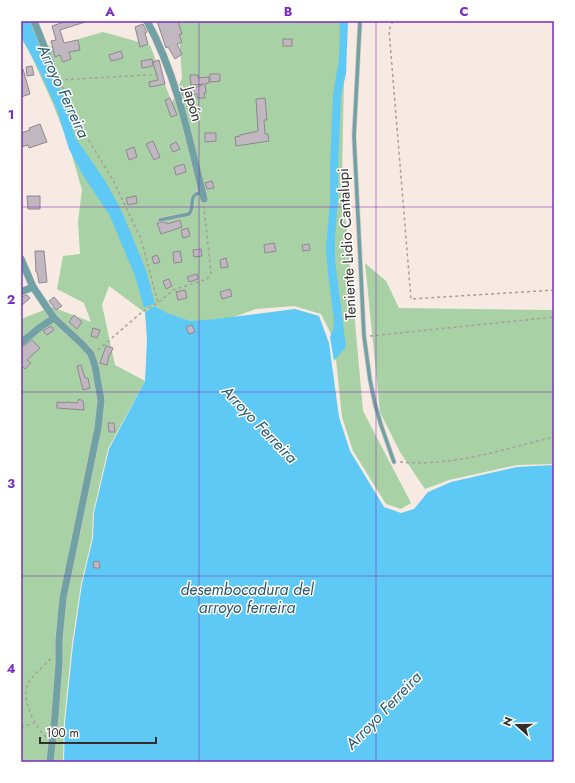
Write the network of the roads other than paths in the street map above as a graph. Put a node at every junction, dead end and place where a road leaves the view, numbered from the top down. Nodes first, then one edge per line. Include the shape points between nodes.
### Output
1 (34, 21) edge
2 (146, 21) edge
3 (360, 21) edge
4 (51, 64) road end
5 (203, 196) joint
6 (160, 220) dead end
7 (21, 259) edge
8 (33, 287) junction
9 (21, 292) edge
10 (54, 318) junction
11 (21, 343) edge
12 (394, 462) road end
13 (50, 762) edge

1 - 4 street
2 - 5 street, Japón via 159,44 184,116
3 - 12 lane, Teniente Lidio Cantalupi via 354,136 364,336 375,404
5 - 6 lane via 196,194 192,198 192,211 189,214
7 - 8 street
8 - 9 street
8 - 10 street
10 - 11 street
10 - 13 street via 91,354 101,400 98,428 64,592

